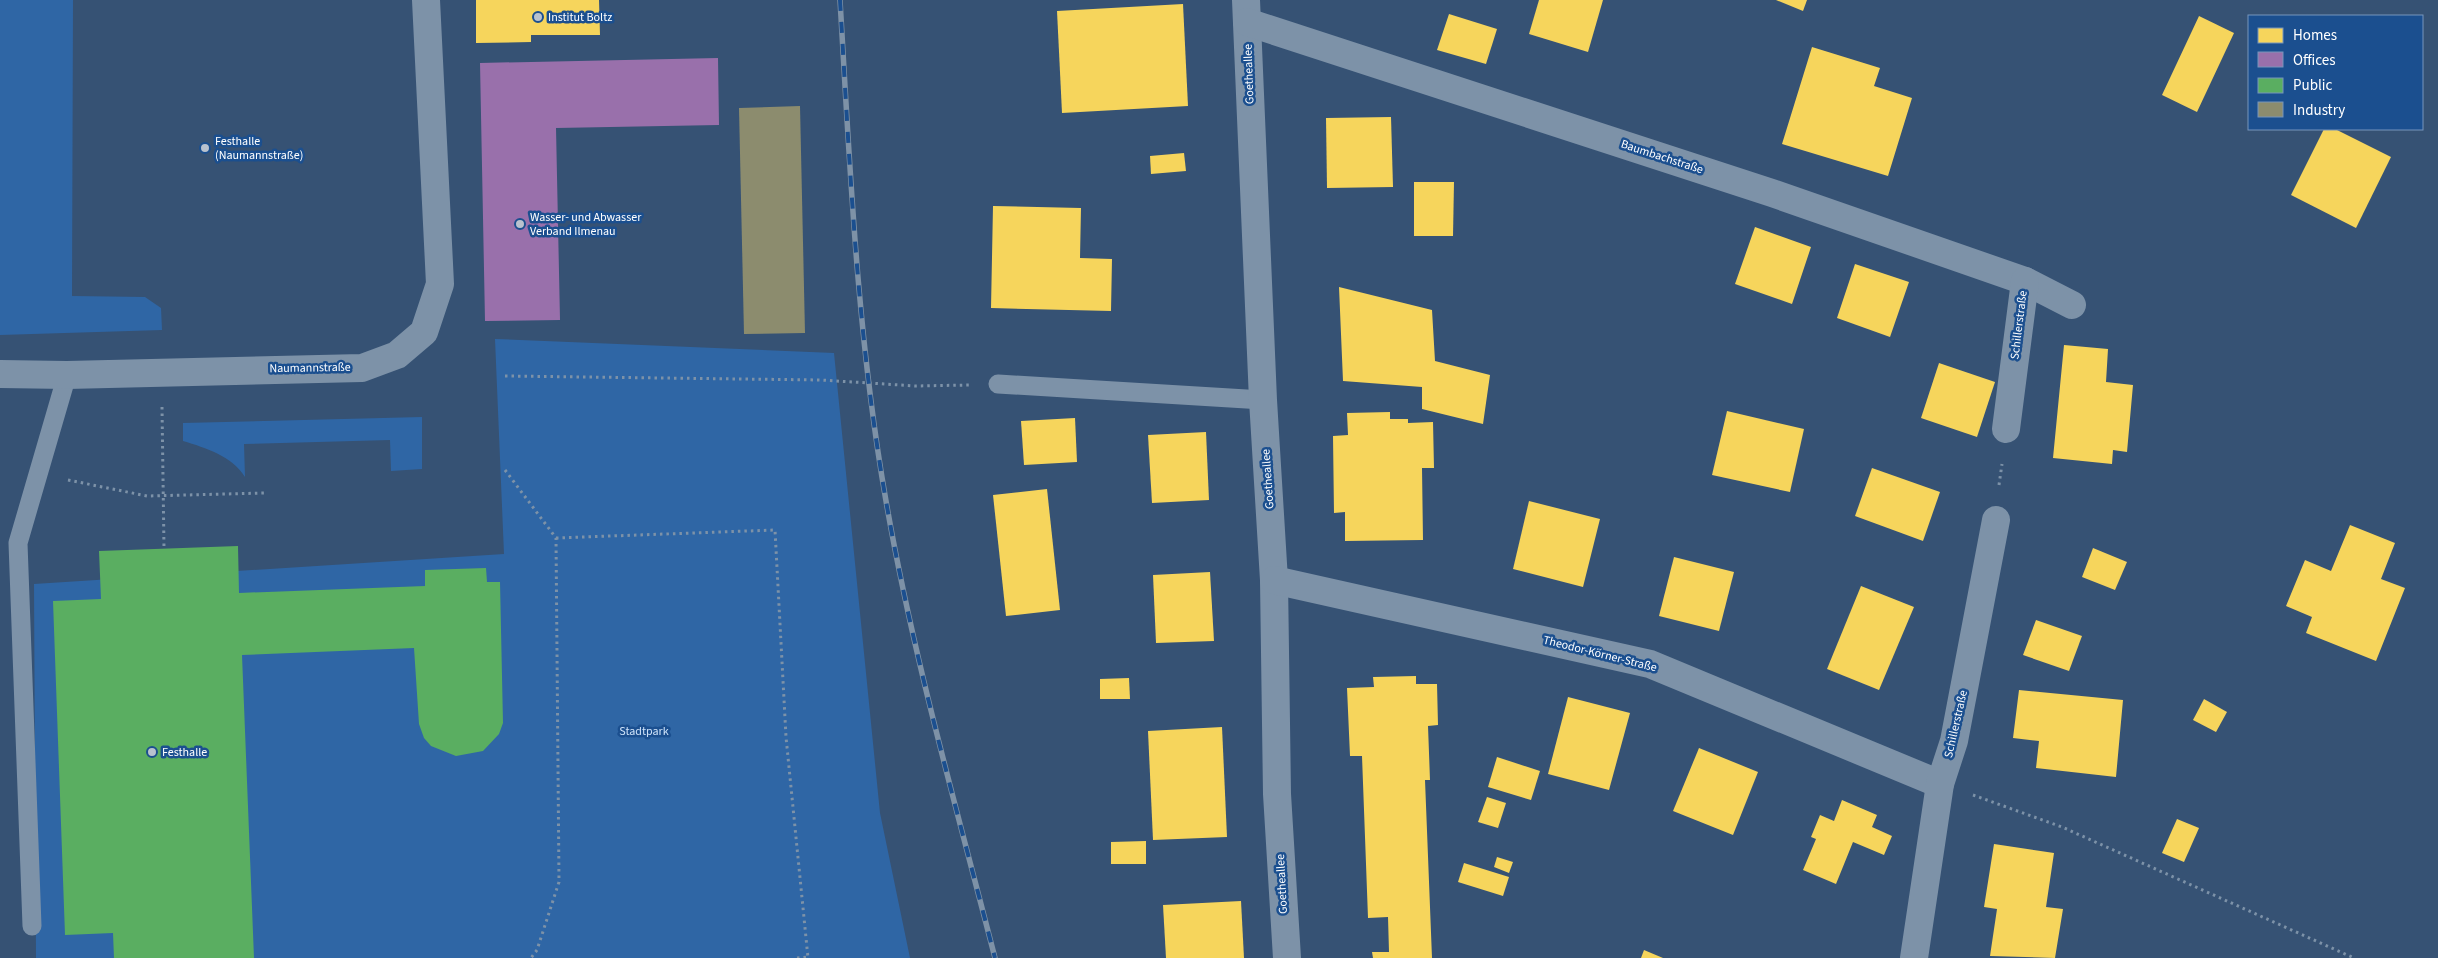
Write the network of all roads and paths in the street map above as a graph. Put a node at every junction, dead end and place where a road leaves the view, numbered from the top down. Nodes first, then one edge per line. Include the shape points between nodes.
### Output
1 (426, 0) edge
2 (1246, 11) edge
3 (2025, 281) junction
4 (2072, 305) dead end
5 (161, 371) junction
6 (12, 374) edge
7 (67, 375) junction
8 (505, 376) dead end
9 (998, 384) joint
10 (1263, 400) junction
11 (2006, 429) joint
12 (505, 470) dead end
13 (38, 474) junction
14 (264, 493) dead end
15 (164, 495) junction
16 (1996, 520) joint
17 (556, 538) junction
18 (164, 549) dead end
19 (1274, 580) junction
20 (1940, 784) junction
21 (32, 926) dead end
22 (531, 958) edge
23 (798, 958) edge
24 (808, 958) edge
25 (1287, 958) edge
26 (1914, 958) edge
27 (2354, 958) edge

1 - 5 street, Naumannstraße via 440,284 424,332 397,355 362,368
2 - 3 street, Baumbachstraße
2 - 10 street, Goetheallee
3 - 4 street, Baumbachstraße
3 - 11 street, Schillerstraße
5 - 7 street, Naumannstraße
5 - 15 path
6 - 7 street, Naumannstraße
7 - 13 lane
8 - 9 path via 821,380 916,386
9 - 10 lane
10 - 19 street, Goetheallee
11 - 16 path
12 - 17 path
13 - 15 path via 147,496
13 - 21 lane via 18,543
14 - 15 path
15 - 18 path
16 - 20 street, Schillerstraße via 1954,741
17 - 22 path via 559,882 537,950
17 - 24 path via 775,530 786,737
19 - 20 street, Theodor-Körner-Straße via 1650,664
19 - 25 street, Goetheallee via 1277,794
20 - 26 street, Schillerstraße
20 - 27 path via 2062,827
23 - 24 path

